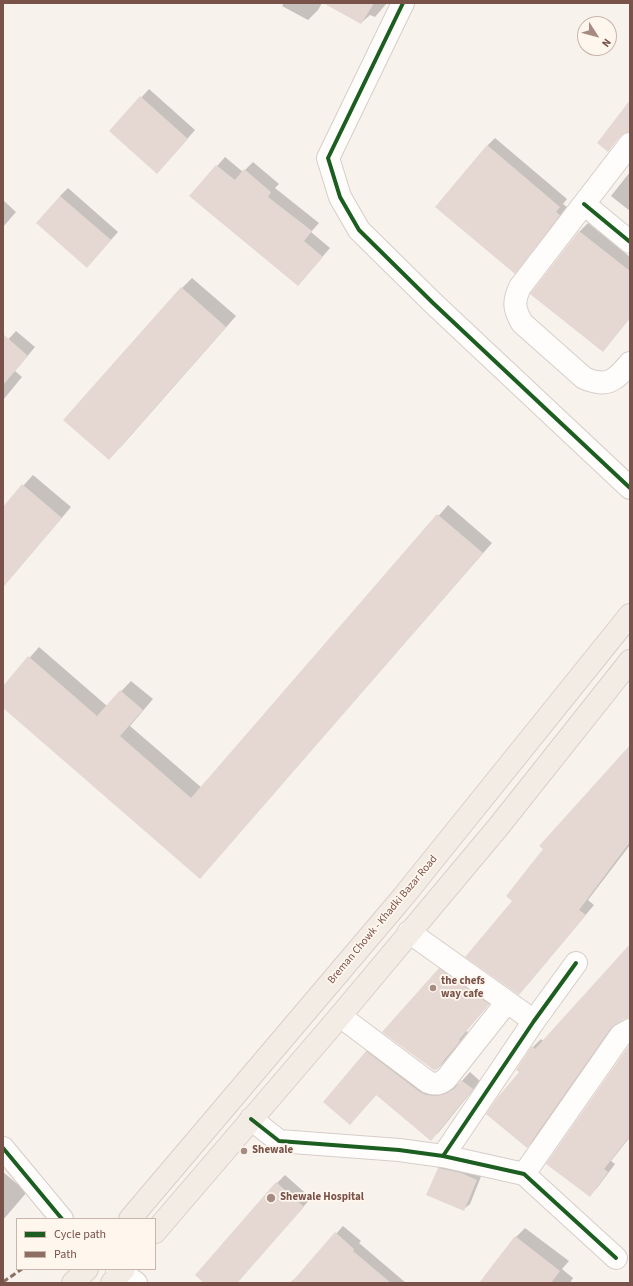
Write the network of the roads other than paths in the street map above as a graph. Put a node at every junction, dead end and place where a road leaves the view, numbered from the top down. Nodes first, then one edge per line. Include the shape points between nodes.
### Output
1 (403, 3) edge
2 (630, 144) edge
3 (584, 204) junction
4 (630, 242) edge
5 (630, 363) edge
6 (630, 488) edge
7 (630, 615) edge
8 (630, 661) edge
9 (409, 932) junction
10 (576, 963) dead end
11 (506, 1002) junction
12 (340, 1016) junction
13 (534, 1021) junction
14 (630, 1030) edge
15 (251, 1119) junction
16 (3, 1148) edge
17 (443, 1156) junction
18 (524, 1174) junction
19 (61, 1218) edge
20 (131, 1218) edge
21 (156, 1231) edge
22 (616, 1258) dead end
23 (85, 1270) edge
24 (73, 1283) edge

1 - 6 street via 328,158 340,197 360,230 433,303
2 - 3 street
3 - 4 street
3 - 5 street via 520,287 514,305 522,323 584,378 603,383 620,376
7 - 20 main road, Breman Chowk - Khadki Bazar Road via 403,897
8 - 9 main road via 499,826
9 - 11 street
9 - 12 main road
10 - 13 street
11 - 12 street via 446,1079 437,1084 428,1082
11 - 13 street
12 - 15 main road
13 - 17 street
14 - 18 street via 621,1035
15 - 17 street via 280,1141
15 - 21 main road
16 - 19 street
17 - 18 street
18 - 22 street
23 - 24 main road

